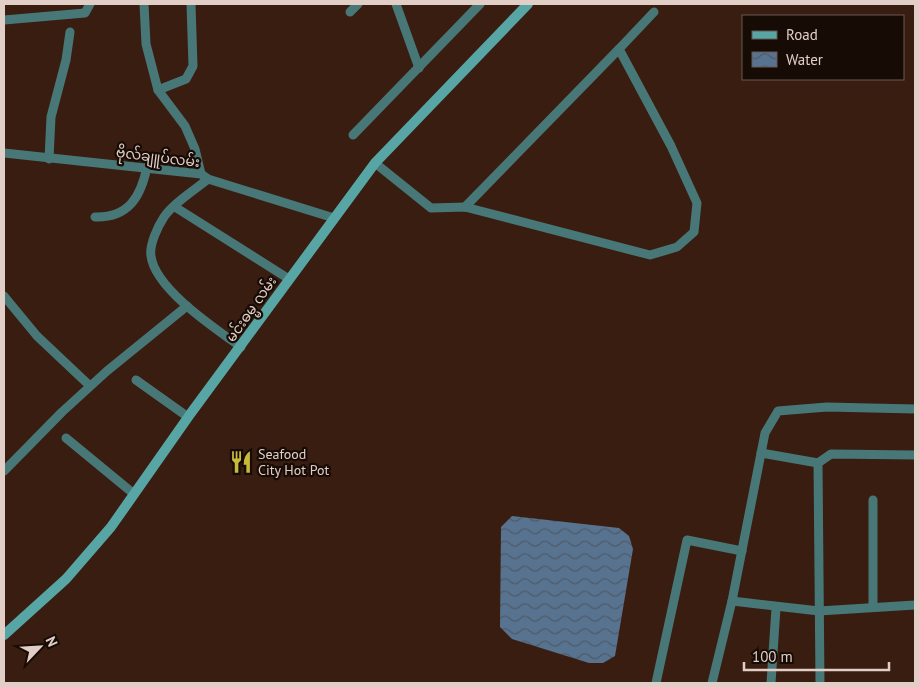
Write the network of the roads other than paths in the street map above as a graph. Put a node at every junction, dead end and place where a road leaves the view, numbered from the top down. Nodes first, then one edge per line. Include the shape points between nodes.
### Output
1 (90, 4) edge
2 (144, 4) edge
3 (191, 4) edge
4 (358, 4) edge
5 (396, 4) edge
6 (480, 4) edge
7 (528, 4) edge
8 (350, 12) dead end
9 (654, 12) dead end
10 (4, 20) edge
11 (70, 32) dead end
12 (619, 48) junction
13 (420, 68) junction
14 (158, 90) junction
15 (353, 135) dead end
16 (4, 153) edge
17 (49, 159) junction
18 (375, 163) junction
19 (147, 168) junction
20 (204, 176) junction
21 (175, 207) junction
22 (465, 207) junction
23 (95, 217) dead end
24 (334, 218) junction
25 (289, 279) junction
26 (4, 296) edge
27 (187, 306) junction
28 (241, 347) junction
29 (136, 380) dead end
30 (90, 386) junction
31 (915, 409) edge
32 (188, 417) junction
33 (66, 438) dead end
34 (761, 453) junction
35 (915, 455) edge
36 (818, 463) junction
37 (4, 471) edge
38 (134, 494) junction
39 (873, 500) dead end
40 (742, 551) junction
41 (732, 601) junction
42 (915, 605) edge
43 (873, 606) junction
44 (776, 608) junction
45 (819, 611) junction
46 (4, 636) edge
47 (656, 683) edge
48 (712, 683) edge
49 (771, 683) edge
50 (820, 683) edge

1 - 10 street via 85,13
2 - 14 street via 146,44
3 - 14 street via 193,66 186,79
4 - 8 street
5 - 13 street
6 - 13 street
7 - 18 main road, မင်းဓမ္မ လမ်း
9 - 12 street
11 - 17 street via 51,117
12 - 22 street
12 - 22 street via 697,203 694,232 677,247 650,255
13 - 15 street
14 - 20 street via 185,126
16 - 17 street, ဗိုလ်ချူပ်လမ်း
17 - 19 street, ဗိုလ်ချူပ်လမ်း
18 - 22 street via 431,208
18 - 24 main road, မင်းဓမ္မ လမ်း
19 - 20 street, ဗိုလ်ချူပ်လမ်း
19 - 23 street via 140,193 132,204 117,213
20 - 21 street
20 - 24 street, ဗိုလ်ချူပ်လမ်း
21 - 25 street
21 - 27 street via 164,216 151,256 167,286
24 - 25 main road, မင်းဓမ္မ လမ်း
25 - 28 main road, မင်းဓမ္မ လမ်း
26 - 30 street via 37,336
27 - 28 street
27 - 30 street
28 - 32 main road, မင်းဓမ္မ လမ်း
29 - 32 street
30 - 37 street
31 - 34 street via 827,407 778,410 765,433
32 - 38 main road, မင်းဓမ္မ လမ်း
33 - 38 street
34 - 36 street
34 - 40 street
35 - 36 street via 831,454
36 - 45 street
38 - 46 main road, မင်းဓမ္မ လမ်း via 111,527 66,579
39 - 43 street
40 - 41 street
40 - 47 street via 688,540
41 - 44 street
41 - 48 street
42 - 43 street
43 - 45 street
44 - 45 street
44 - 49 street
45 - 50 street

